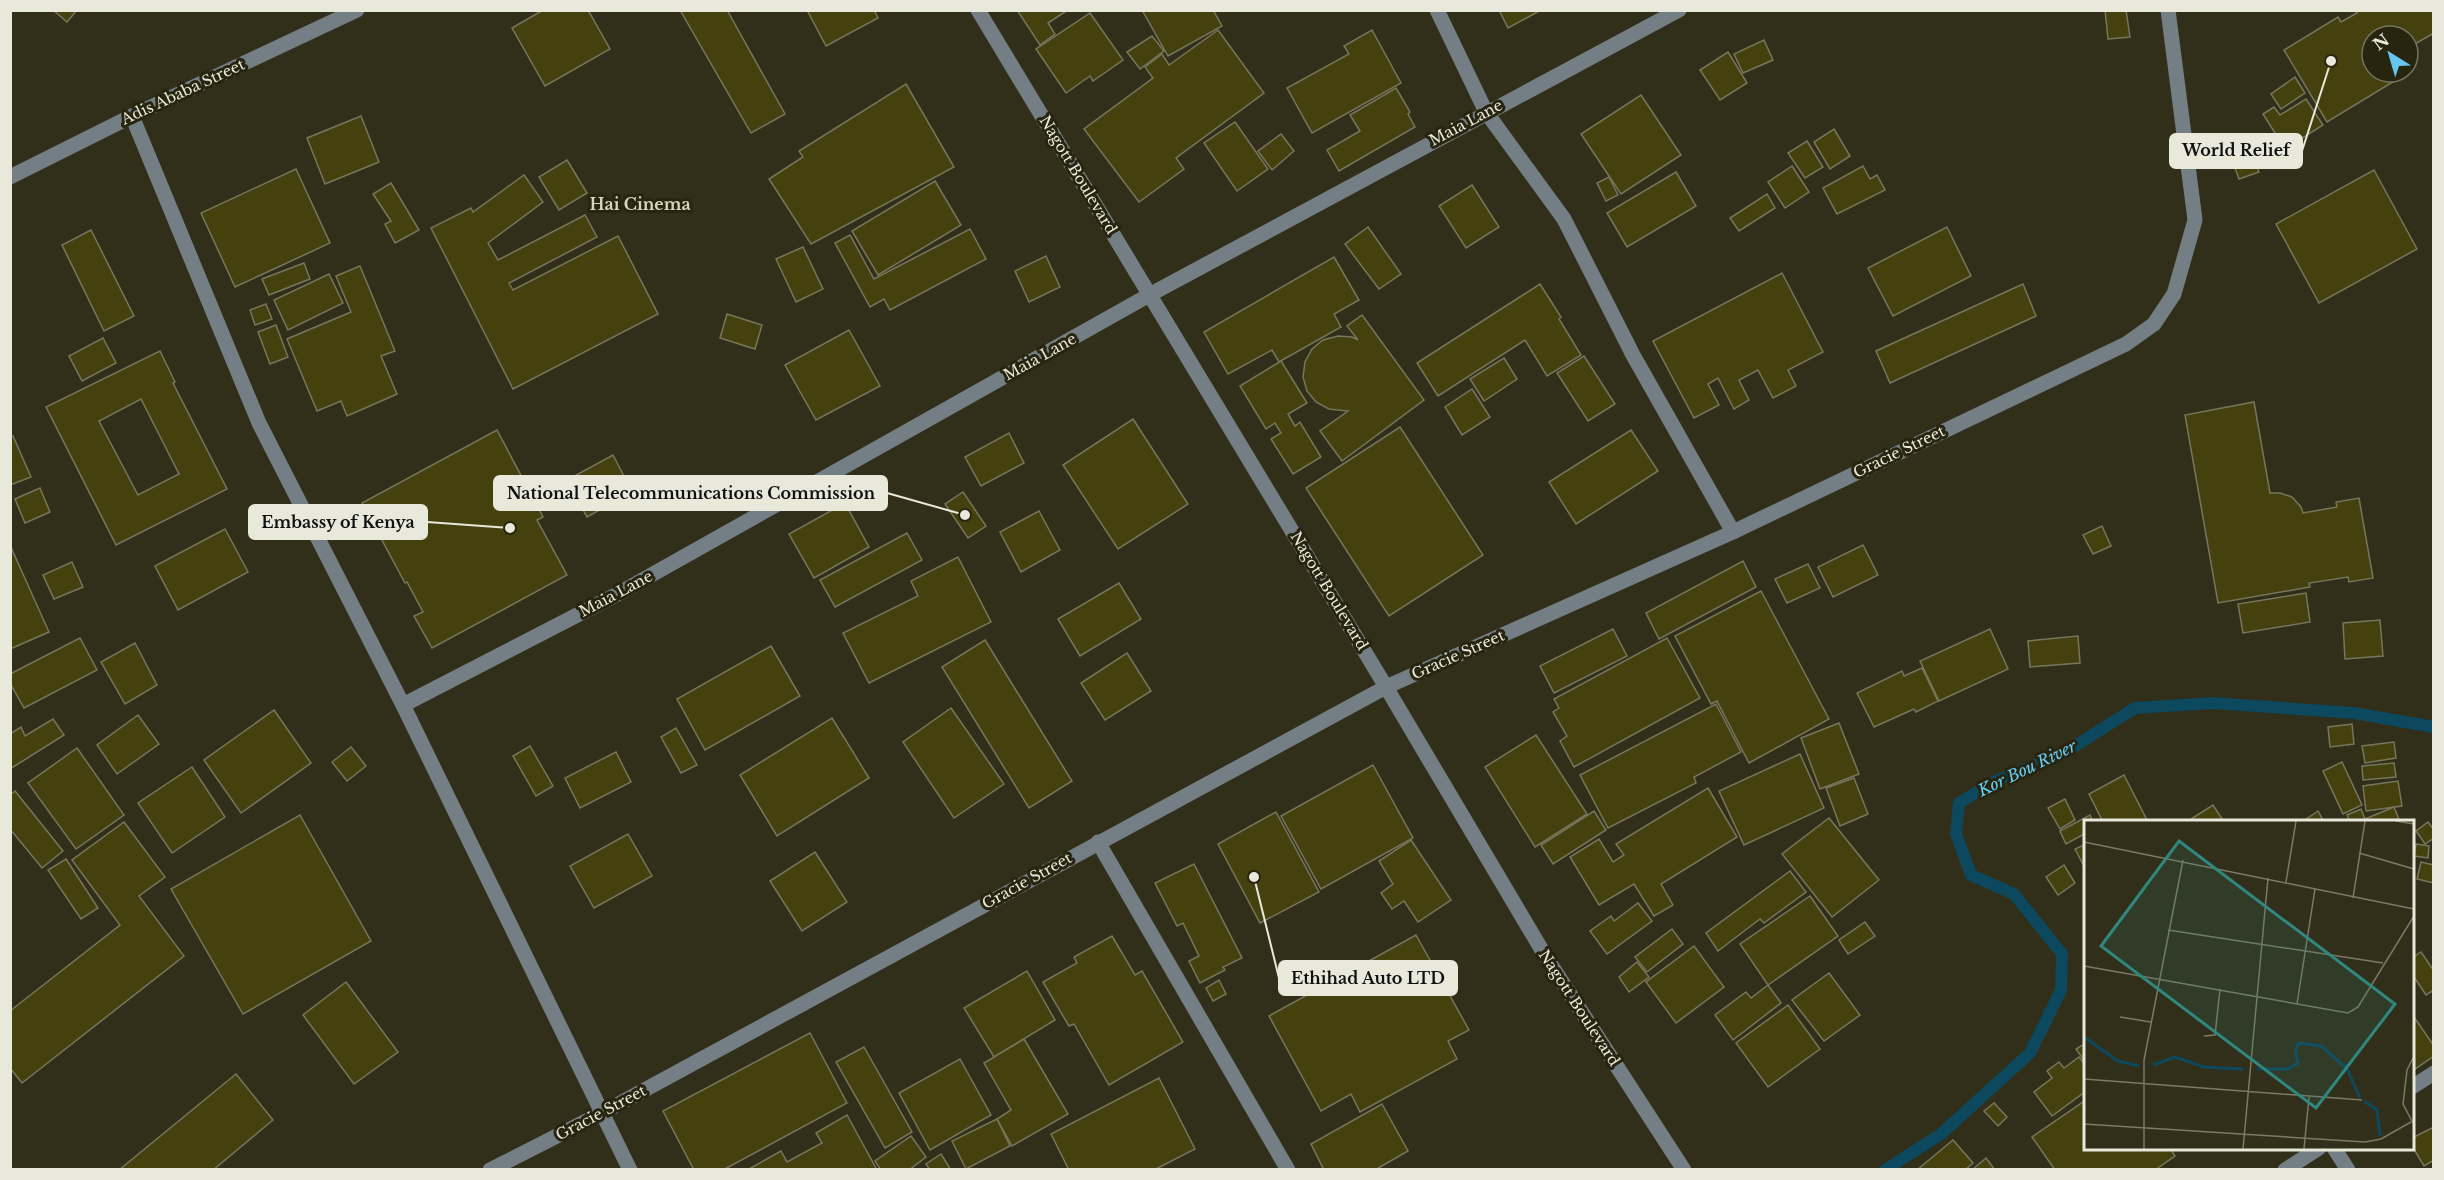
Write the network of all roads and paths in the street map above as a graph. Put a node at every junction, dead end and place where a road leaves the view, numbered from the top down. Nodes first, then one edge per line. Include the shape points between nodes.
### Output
1 (357, 10) edge
2 (978, 10) edge
3 (1437, 10) edge
4 (1679, 10) edge
5 (2168, 10) edge
6 (1486, 112) junction
7 (132, 116) junction
8 (10, 177) edge
9 (1151, 294) junction
10 (1733, 532) junction
11 (1386, 687) junction
12 (403, 705) junction
13 (1098, 842) junction
14 (2433, 1073) edge
15 (2414, 1086) edge
16 (602, 1113) junction
17 (2317, 1150) edge
18 (2335, 1150) edge
19 (490, 1170) edge
20 (630, 1170) edge
21 (1288, 1170) edge
22 (1684, 1170) edge
23 (2285, 1170) edge
24 (2348, 1170) edge

1 - 7 street, Adis Ababa Street
2 - 9 street, Nagott Boulevard
3 - 6 street
4 - 6 street, Maia Lane
5 - 10 street, Gracie Street via 2195,220 2174,294 2154,324 2126,344
6 - 9 street, Maia Lane
6 - 10 street via 1564,219 1634,355
7 - 8 street, Adis Ababa Street
7 - 12 street via 259,423
9 - 11 street, Nagott Boulevard
9 - 12 street, Maia Lane via 614,596
10 - 11 street, Gracie Street
11 - 13 street, Gracie Street
11 - 22 street, Nagott Boulevard via 1546,957
12 - 16 street
13 - 16 street, Gracie Street
13 - 21 street
14 - 15 street
16 - 19 street, Gracie Street
16 - 20 street
17 - 23 street
18 - 24 street

